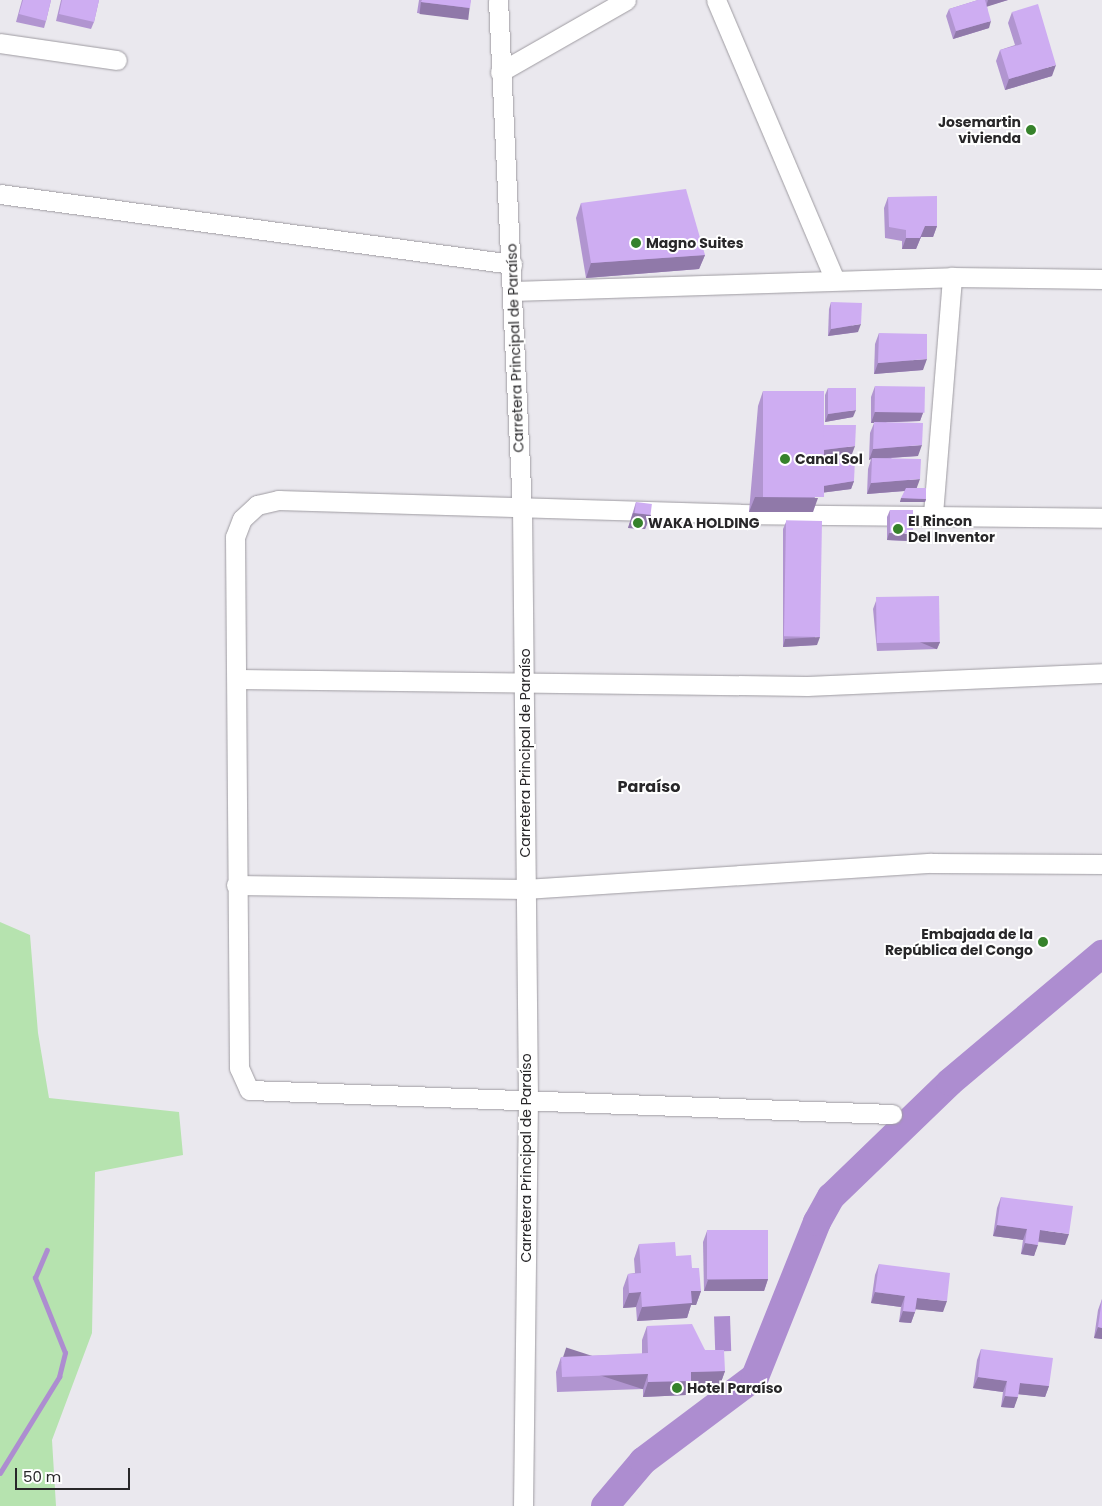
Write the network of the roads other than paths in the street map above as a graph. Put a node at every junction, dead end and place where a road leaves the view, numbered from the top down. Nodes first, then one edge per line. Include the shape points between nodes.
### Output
1 (498, 0) edge
2 (626, 0) edge
3 (716, 0) edge
4 (0, 43) edge
5 (117, 60) dead end
6 (500, 72) junction
7 (0, 194) edge
8 (512, 264) junction
9 (952, 277) junction
10 (1102, 279) edge
11 (834, 280) junction
12 (512, 290) junction
13 (522, 508) junction
14 (933, 514) junction
15 (1102, 518) edge
16 (1102, 673) edge
17 (238, 678) junction
18 (525, 685) junction
19 (1102, 864) edge
20 (236, 885) junction
21 (525, 889) junction
22 (528, 1098) junction
23 (892, 1114) dead end
24 (523, 1506) edge

1 - 6 street, Carretera Principal de Paraíso
2 - 6 street
3 - 11 street
4 - 5 street
6 - 8 street, Carretera Principal de Paraíso
7 - 8 street
8 - 12 street, Carretera Principal de Paraíso
9 - 10 street
9 - 11 street
9 - 14 street
11 - 12 street
12 - 13 street, Carretera Principal de Paraíso
13 - 14 street
13 - 17 street via 278,500 257,505 242,518 235,537
13 - 18 street, Carretera Principal de Paraíso
14 - 15 street
16 - 18 street via 807,686
17 - 18 street
17 - 20 street
18 - 21 street, Carretera Principal de Paraíso
19 - 21 street via 931,863
20 - 21 street
20 - 22 street via 239,1068 249,1090
21 - 22 street, Carretera Principal de Paraíso
22 - 23 street
22 - 24 street, Carretera Principal de Paraíso

